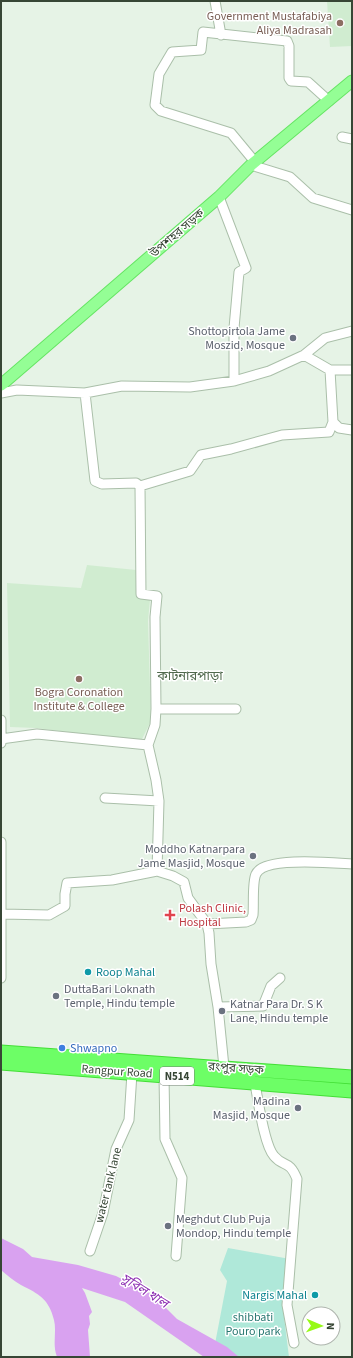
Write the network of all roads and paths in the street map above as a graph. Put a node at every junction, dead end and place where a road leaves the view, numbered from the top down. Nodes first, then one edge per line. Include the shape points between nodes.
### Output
1 (215, 1) edge
2 (221, 35) junction
3 (352, 81) edge
4 (329, 101) junction
5 (342, 137) dead end
6 (352, 139) edge
7 (253, 164) junction
8 (219, 197) junction
9 (352, 210) edge
10 (352, 331) edge
11 (304, 354) junction
12 (330, 370) junction
13 (352, 370) edge
14 (234, 381) junction
15 (1, 385) edge
16 (1, 393) edge
17 (85, 393) junction
18 (333, 422) junction
19 (352, 430) edge
20 (140, 486) junction
21 (156, 709) junction
22 (236, 709) dead end
23 (1, 720) edge
24 (1, 739) edge
25 (1, 743) edge
26 (148, 745) junction
27 (105, 798) dead end
28 (159, 801) junction
29 (1, 842) edge
30 (352, 864) edge
31 (157, 871) junction
32 (2, 914) junction
33 (207, 924) junction
34 (1, 978) edge
35 (280, 978) dead end
36 (218, 1007) junction
37 (1, 1052) edge
38 (1, 1063) edge
39 (224, 1067) junction
40 (132, 1073) junction
41 (164, 1075) junction
42 (352, 1077) edge
43 (255, 1084) junction
44 (352, 1091) edge
45 (90, 1251) dead end
46 (176, 1256) dead end
47 (294, 1343) dead end

1 - 2 street
2 - 4 street via 287,41 289,78 292,81 308,82
2 - 7 street via 203,32 201,50 172,52 159,74 155,105 161,111 231,132
3 - 4 main road, উপশহর সড়ক
4 - 7 main road, উপশহর সড়ক
5 - 6 street
7 - 8 main road, উপশহর সড়ক
7 - 9 street via 290,177 314,198
8 - 14 street via 246,268 239,272 234,328
8 - 15 main road, উপশহর সড়ক
10 - 11 street via 325,338
11 - 12 street
11 - 14 street via 269,371
12 - 13 street
12 - 18 street
14 - 17 street via 190,387 122,386
16 - 17 street via 17,390
17 - 20 street via 95,481 102,484 136,483
18 - 19 street via 339,428
18 - 20 street via 329,432 282,435 201,455 190,471
20 - 21 street via 141,594 157,596
21 - 22 street
21 - 26 street
23 - 24 street
24 - 25 street
24 - 26 street via 37,734
26 - 28 street
27 - 28 street
28 - 31 street
29 - 32 street
30 - 33 street via 288,861 260,869 255,875 251,920
31 - 32 street via 112,880 67,884 65,906 49,915
31 - 33 street via 184,882 188,898
32 - 34 street
33 - 36 street
35 - 36 street via 271,986 263,1006
36 - 39 street
37 - 39 highway, রংপুর সড়ক / N514
38 - 40 highway, Rangpur Road / N514
39 - 42 highway, রংপুর সড়ক / N514
40 - 41 highway, Rangpur Road / N514
40 - 45 street, water tank lane via 129,1120 116,1149 103,1214
41 - 43 highway, Rangpur Road / N514
41 - 46 street via 165,1139 182,1178
43 - 44 highway, Rangpur Road / N514
43 - 47 street via 271,1151 292,1168 296,1179 287,1305

